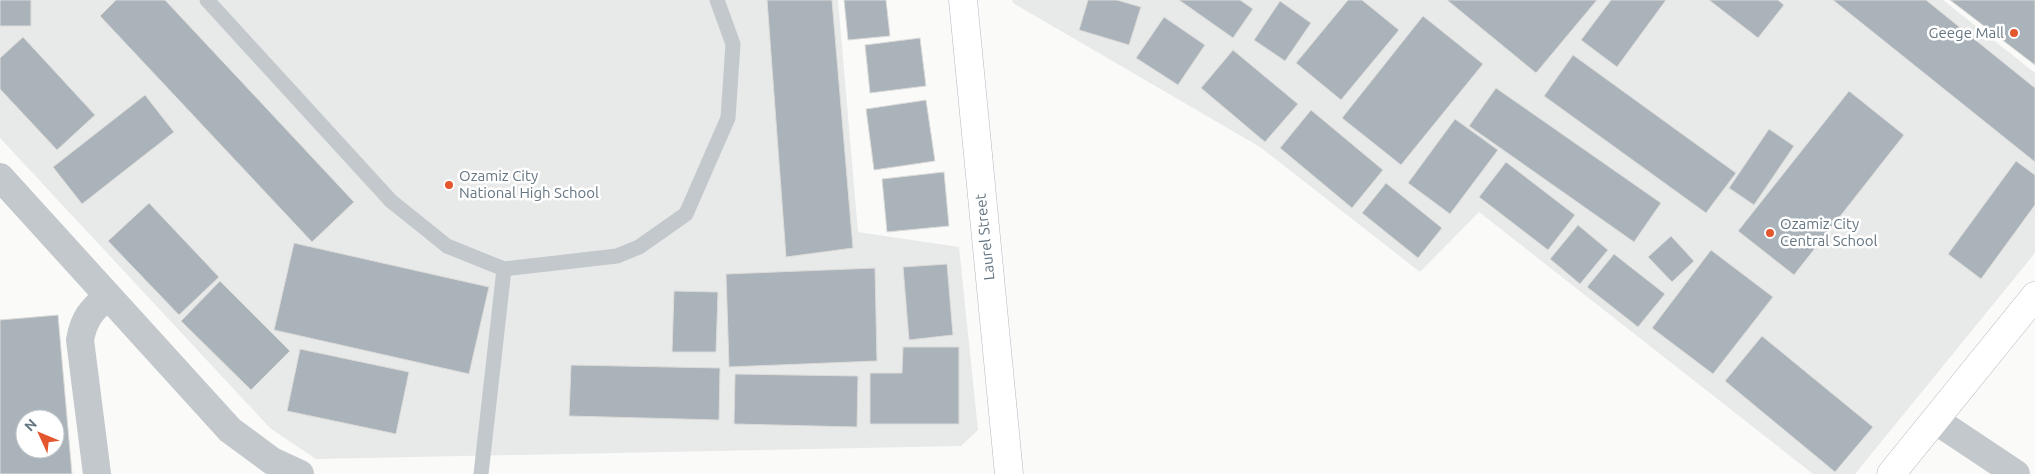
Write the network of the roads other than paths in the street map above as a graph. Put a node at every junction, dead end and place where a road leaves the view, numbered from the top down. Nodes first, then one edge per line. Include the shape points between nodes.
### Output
1 (207, 0) edge
2 (717, 0) edge
3 (963, 0) edge
4 (0, 177) edge
5 (504, 269) junction
6 (107, 296) junction
7 (2035, 296) edge
8 (1935, 420) junction
9 (96, 474) edge
10 (300, 474) edge
11 (481, 474) edge
12 (1009, 474) edge
13 (1891, 474) edge
14 (2016, 474) edge

1 - 5 lane via 391,201 448,246
2 - 5 lane via 733,44 728,118 686,214 639,247 617,256
3 - 12 street, Laurel Street
4 - 6 street
5 - 11 lane
6 - 9 street via 83,323 80,340
6 - 10 street via 230,430 272,461
7 - 8 street
8 - 13 street
8 - 14 street

